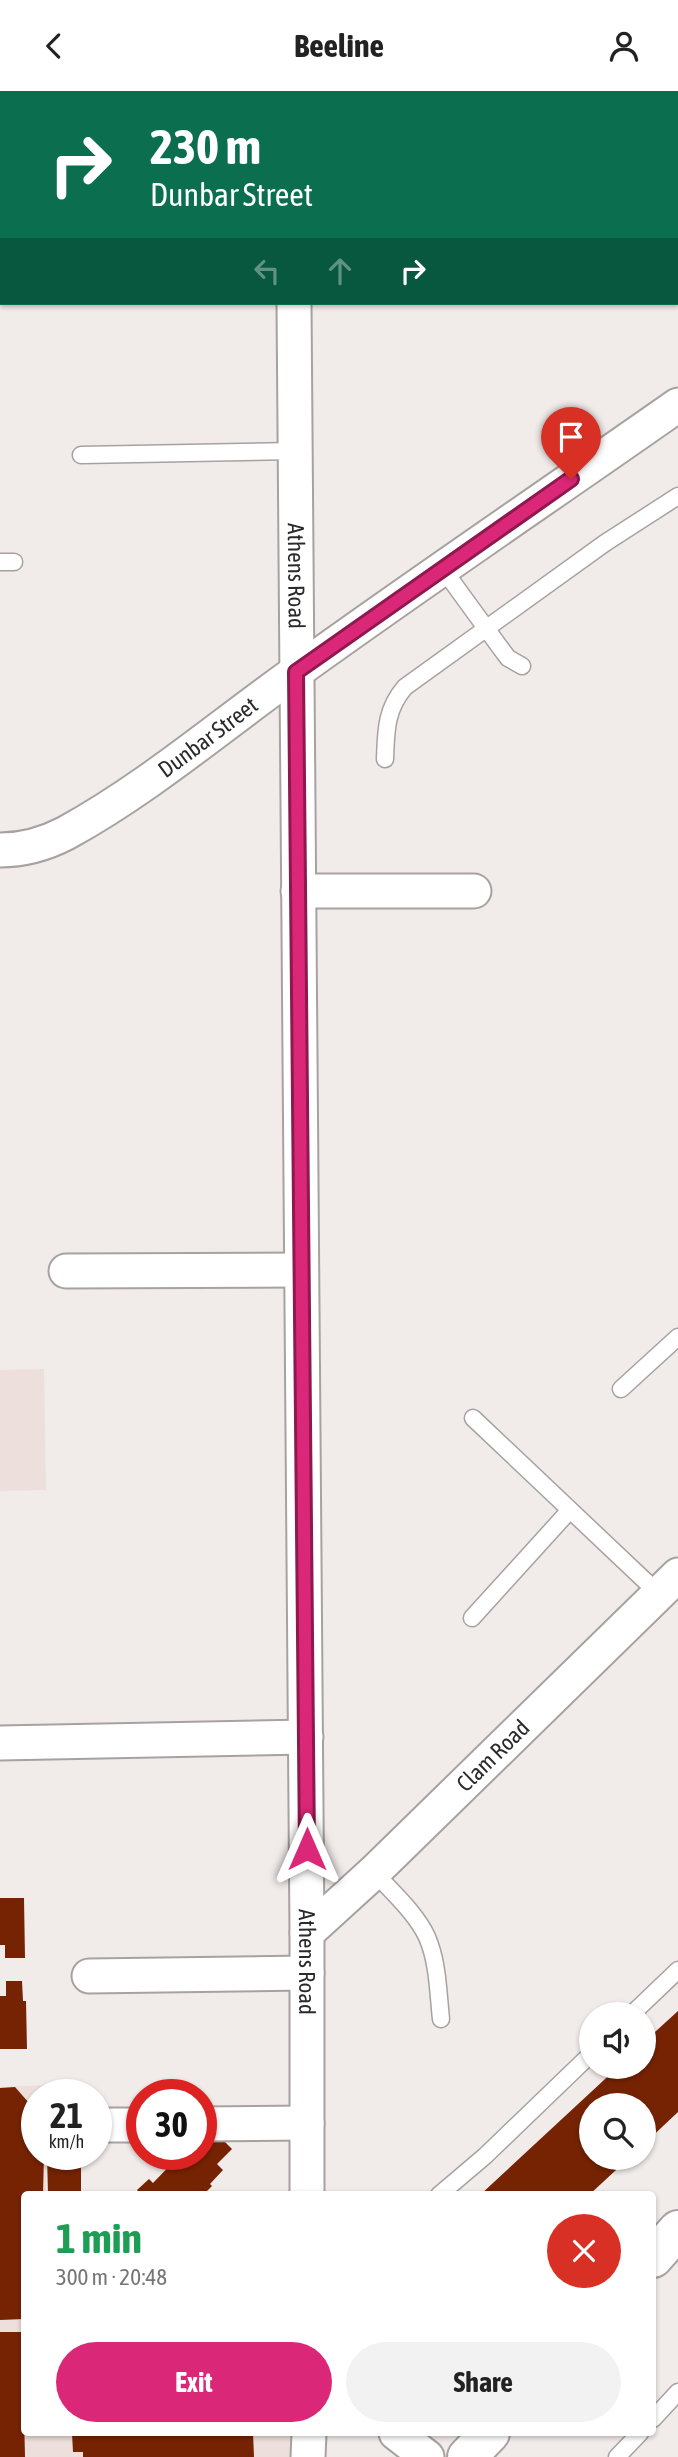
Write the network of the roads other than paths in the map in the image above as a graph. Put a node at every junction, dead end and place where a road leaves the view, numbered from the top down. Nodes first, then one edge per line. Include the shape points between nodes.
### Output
1 (294, 305) edge
2 (678, 405) edge
3 (295, 451) junction
4 (81, 454) dead end
5 (678, 496) edge
6 (443, 569) junction
7 (485, 627) junction
8 (522, 666) dead end
9 (296, 672) junction
10 (384, 759) dead end
11 (0, 850) edge
12 (298, 891) junction
13 (474, 891) dead end
14 (301, 1270) junction
15 (66, 1271) dead end
16 (678, 1337) edge
17 (621, 1389) dead end
18 (473, 1418) dead end
19 (570, 1510) junction
20 (668, 1585) edge
21 (471, 1618) dead end
22 (306, 1737) junction
23 (0, 1744) edge
24 (374, 1872) junction
25 (307, 1933) junction
26 (678, 1970) edge
27 (307, 1973) junction
28 (89, 1976) dead end
29 (645, 2002) edge
30 (441, 2019) dead end
31 (579, 2066) edge
32 (307, 2123) junction
33 (217, 2124) edge
34 (307, 2191) edge
35 (444, 2191) edge
36 (678, 2230) edge
37 (656, 2254) edge
38 (678, 2392) edge
39 (656, 2416) edge
40 (309, 2436) edge
41 (400, 2436) edge
42 (487, 2436) edge
43 (637, 2436) edge
44 (308, 2457) edge
45 (427, 2457) edge
46 (467, 2457) edge
47 (617, 2457) edge

1 - 3 street, Athens Road
2 - 6 street, Dunbar Street
3 - 4 lane
3 - 9 street, Athens Road
5 - 7 lane
6 - 7 lane
6 - 9 street, Dunbar Street
7 - 8 lane via 508,658
7 - 10 lane via 396,697 386,721
9 - 11 street, Dunbar Street via 96,815 43,843
9 - 12 street, Athens Road
12 - 13 street
12 - 14 street, Athens Road
14 - 15 street
14 - 22 street, Athens Road
16 - 17 lane
18 - 19 lane
19 - 20 lane
19 - 21 lane
20 - 24 street, Clam Road
22 - 23 street
22 - 25 street, Athens Road
24 - 25 street, Clam Road
24 - 30 lane via 427,1936 436,1967
25 - 27 street, Athens Road
26 - 29 lane
27 - 28 street
27 - 32 street, Athens Road
31 - 35 lane
32 - 33 street
32 - 34 street, Athens Road
36 - 37 main road
38 - 39 lane
40 - 44 street
41 - 45 street
42 - 46 main road
43 - 47 lane

